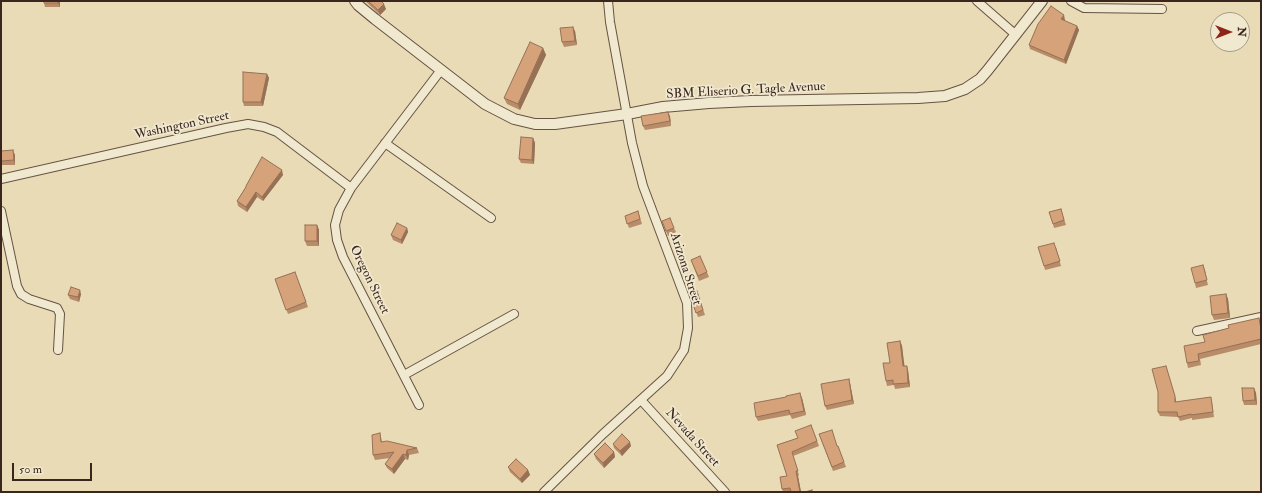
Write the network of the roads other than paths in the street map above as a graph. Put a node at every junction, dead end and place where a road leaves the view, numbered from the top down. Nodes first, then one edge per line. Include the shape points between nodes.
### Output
1 (355, 1) edge
2 (608, 1) edge
3 (977, 1) edge
4 (1042, 1) edge
5 (1071, 1) edge
6 (1162, 9) dead end
7 (1016, 35) junction
8 (441, 70) junction
9 (627, 114) junction
10 (385, 142) junction
11 (1, 179) edge
12 (351, 188) junction
13 (1, 211) edge
14 (491, 218) dead end
15 (514, 314) dead end
16 (1261, 317) edge
17 (1197, 331) dead end
18 (58, 350) dead end
19 (404, 375) junction
20 (641, 400) junction
21 (419, 405) dead end
22 (544, 492) edge
23 (725, 492) edge

1 - 8 street, SBM Eliserio G. Tagle Avenue
2 - 9 street, Arizona Street
3 - 7 street
4 - 7 street, SBM Eliserio G. Tagle Avenue
5 - 6 street via 1084,8
7 - 9 street, SBM Eliserio G. Tagle Avenue via 980,79 965,89 945,96 709,103 663,107
8 - 9 street, SBM Eliserio G. Tagle Avenue via 485,104 514,119 535,124 555,124
8 - 10 street, Oregon Street
9 - 20 street, Arizona Street via 643,186 687,303 688,328 684,350 668,376
10 - 12 street, Oregon Street
10 - 14 street
11 - 12 street, Washington Street via 248,124 277,132
12 - 19 street, Oregon Street via 339,210 335,225 337,240 343,257
13 - 18 street via 17,286 21,294 57,308 60,314
15 - 19 street
16 - 17 street
19 - 21 street, Oregon Street
20 - 22 street, Arizona Street
20 - 23 street, Nevada Street

